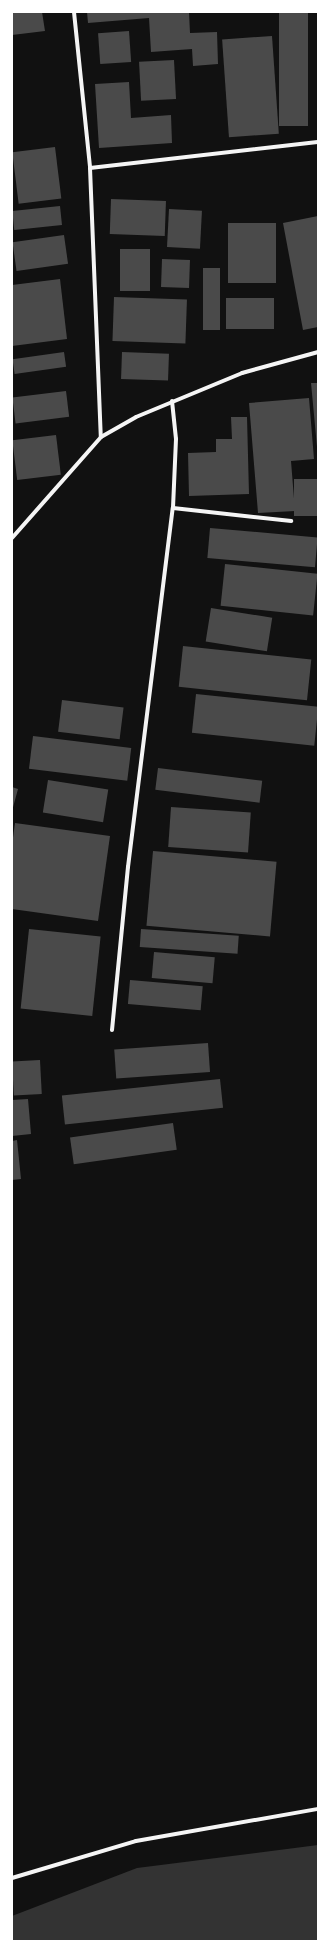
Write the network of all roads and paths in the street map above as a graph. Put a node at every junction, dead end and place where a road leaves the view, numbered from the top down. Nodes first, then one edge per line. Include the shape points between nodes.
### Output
1 (74, 12) edge
2 (318, 142) edge
3 (90, 168) junction
4 (318, 352) edge
5 (172, 401) junction
6 (101, 437) junction
7 (173, 508) junction
8 (291, 521) dead end
9 (12, 538) edge
10 (112, 1030) dead end
11 (318, 1809) edge
12 (12, 1878) edge

1 - 3 street
2 - 3 street
3 - 6 street
4 - 5 street via 242,373
5 - 6 street via 136,417
5 - 7 street via 176,439
6 - 9 street
7 - 8 street
7 - 10 street via 128,867
11 - 12 street via 136,1841

